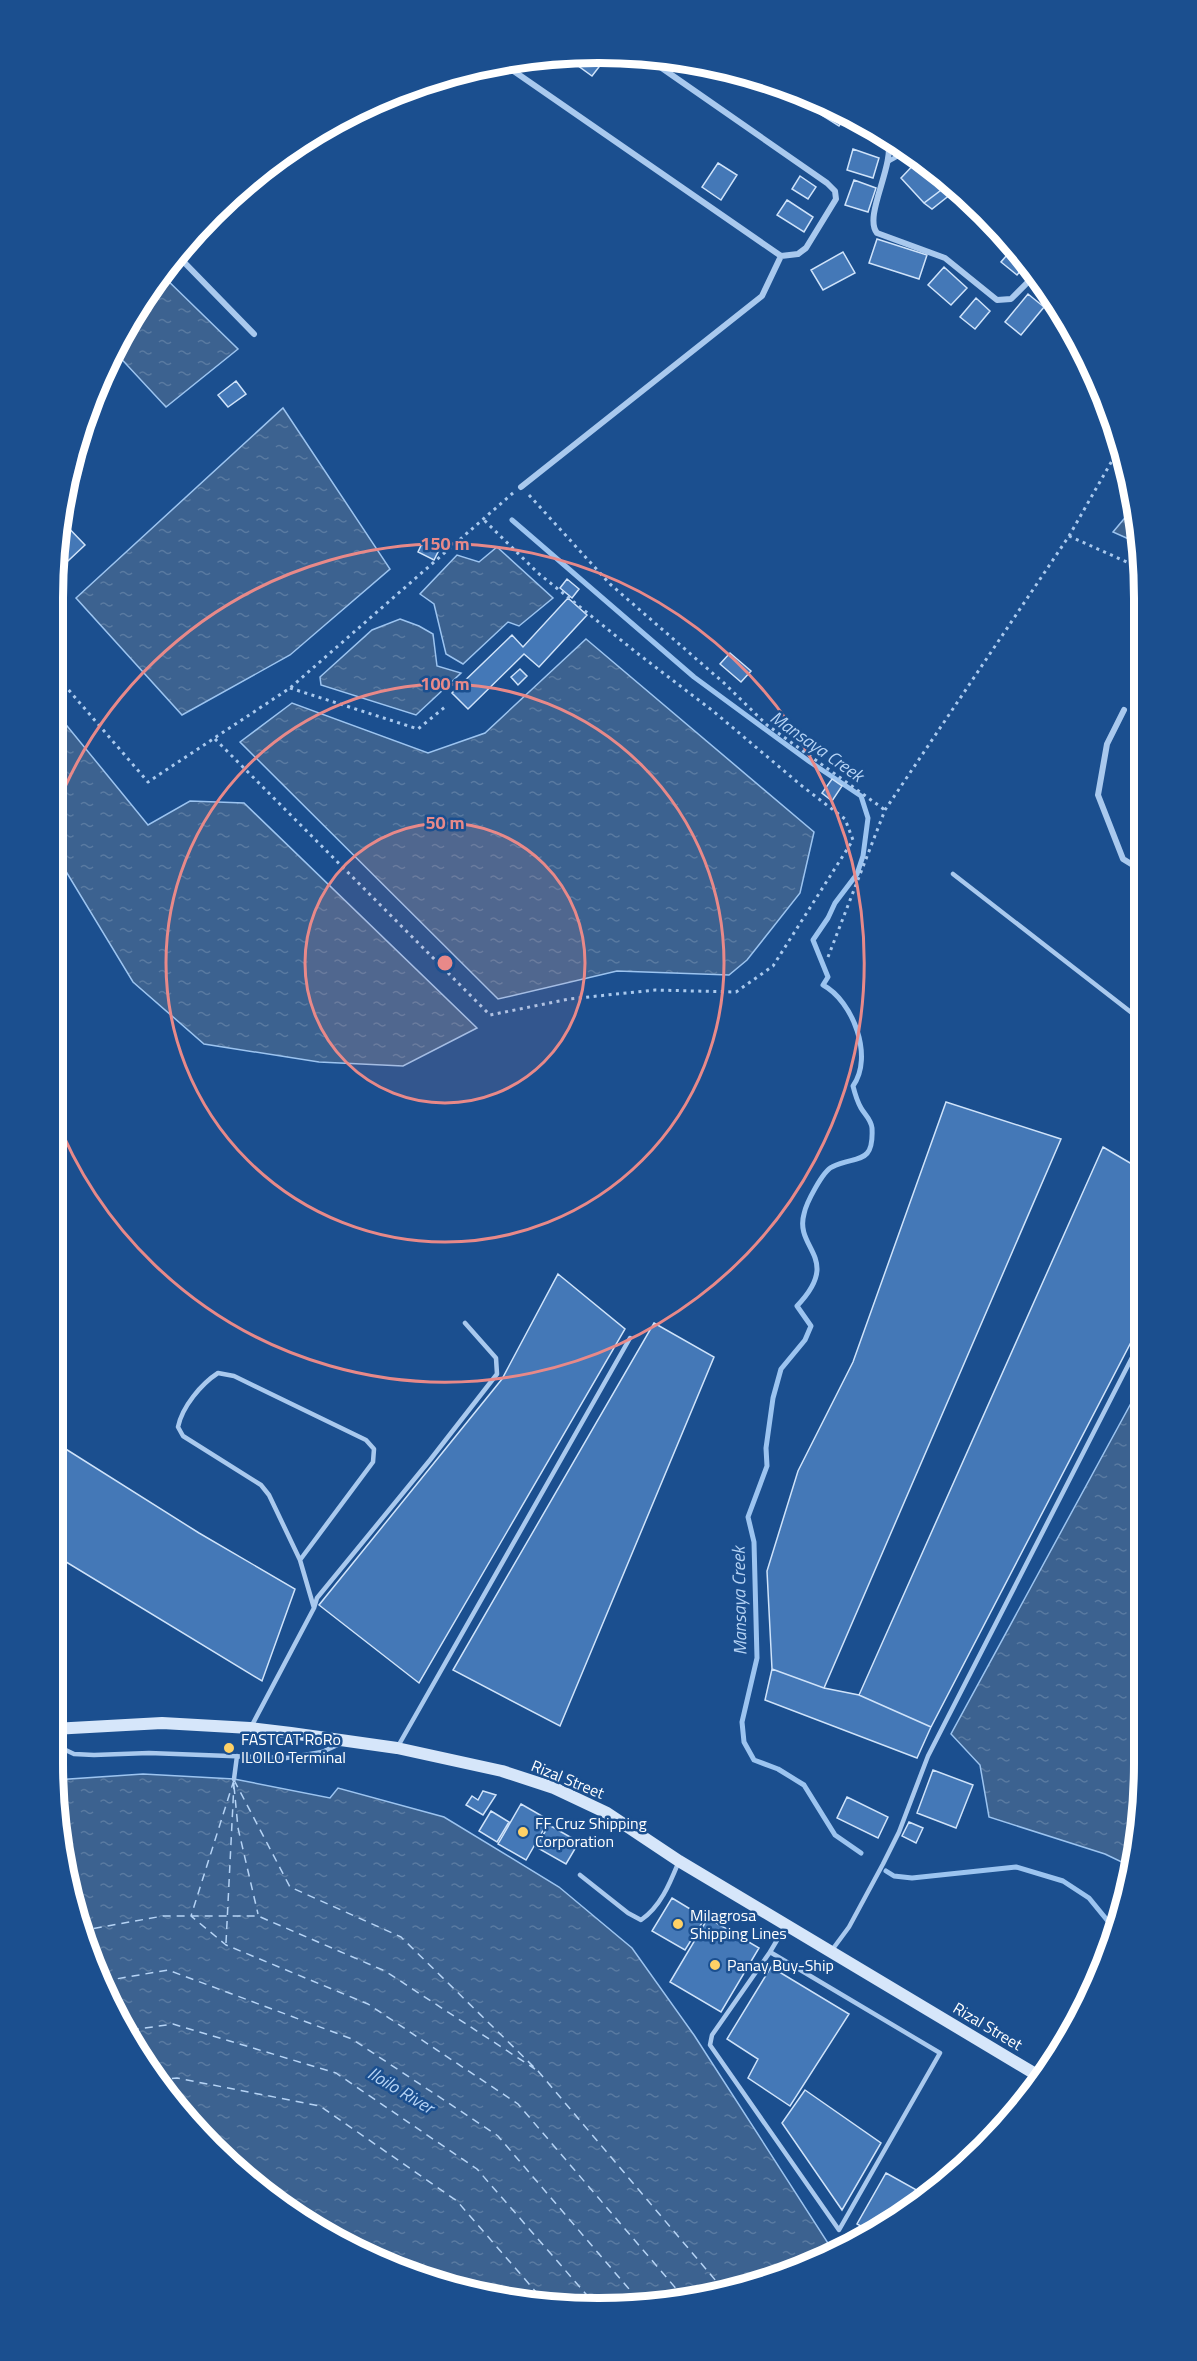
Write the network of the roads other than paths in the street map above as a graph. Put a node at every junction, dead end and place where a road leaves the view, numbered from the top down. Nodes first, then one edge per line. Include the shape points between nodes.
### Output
1 (660, 67) edge
2 (513, 70) edge
3 (888, 148) edge
4 (899, 155) edge
5 (889, 161) junction
6 (781, 256) junction
7 (183, 261) edge
8 (1029, 281) edge
9 (254, 334) dead end
10 (521, 487) road end
11 (1124, 710) dead end
12 (1134, 866) edge
13 (953, 874) dead end
14 (1134, 1015) edge
15 (465, 1323) dead end
16 (630, 1338) dead end
17 (1134, 1354) edge
18 (300, 1560) junction
19 (314, 1608) junction
20 (63, 1728) edge
21 (250, 1728) junction
22 (347, 1740) junction
23 (397, 1748) junction
24 (63, 1749) edge
25 (237, 1756) junction
26 (234, 1779) dead end
27 (679, 1861) junction
28 (580, 1875) dead end
29 (786, 1925) junction
30 (770, 1952) junction
31 (831, 1952) junction
32 (1034, 2073) edge

1 - 6 street via 835,191 836,199 806,248 798,254
2 - 6 street
3 - 5 street
4 - 5 lane
5 - 8 street via 873,213 872,224 877,232 945,258 997,300 1011,298
6 - 10 street via 762,296
7 - 9 street
11 - 12 street via 1107,744 1098,795 1123,859
13 - 14 lane
15 - 19 lane via 496,1358 497,1374 317,1598
16 - 23 lane
17 - 31 lane via 927,1756 883,1864
18 - 18 lane via 261,1485 183,1436 178,1427 180,1416 218,1373 234,1376 366,1440 374,1449 373,1461
18 - 19 lane
19 - 21 lane
20 - 21 main road, Rizal Street via 162,1723
21 - 22 main road, Rizal Street
22 - 23 main road, Rizal Street
22 - 25 lane via 305,1756
23 - 27 main road, Rizal Street via 502,1771 554,1788 607,1813
24 - 25 lane via 94,1755
25 - 26 lane
27 - 28 lane via 651,1913 641,1920
27 - 29 main road, Rizal Street
29 - 30 lane
29 - 31 main road, Rizal Street
30 - 30 lane via 718,2025 710,2045 839,2230 940,2053
31 - 32 main road, Rizal Street

